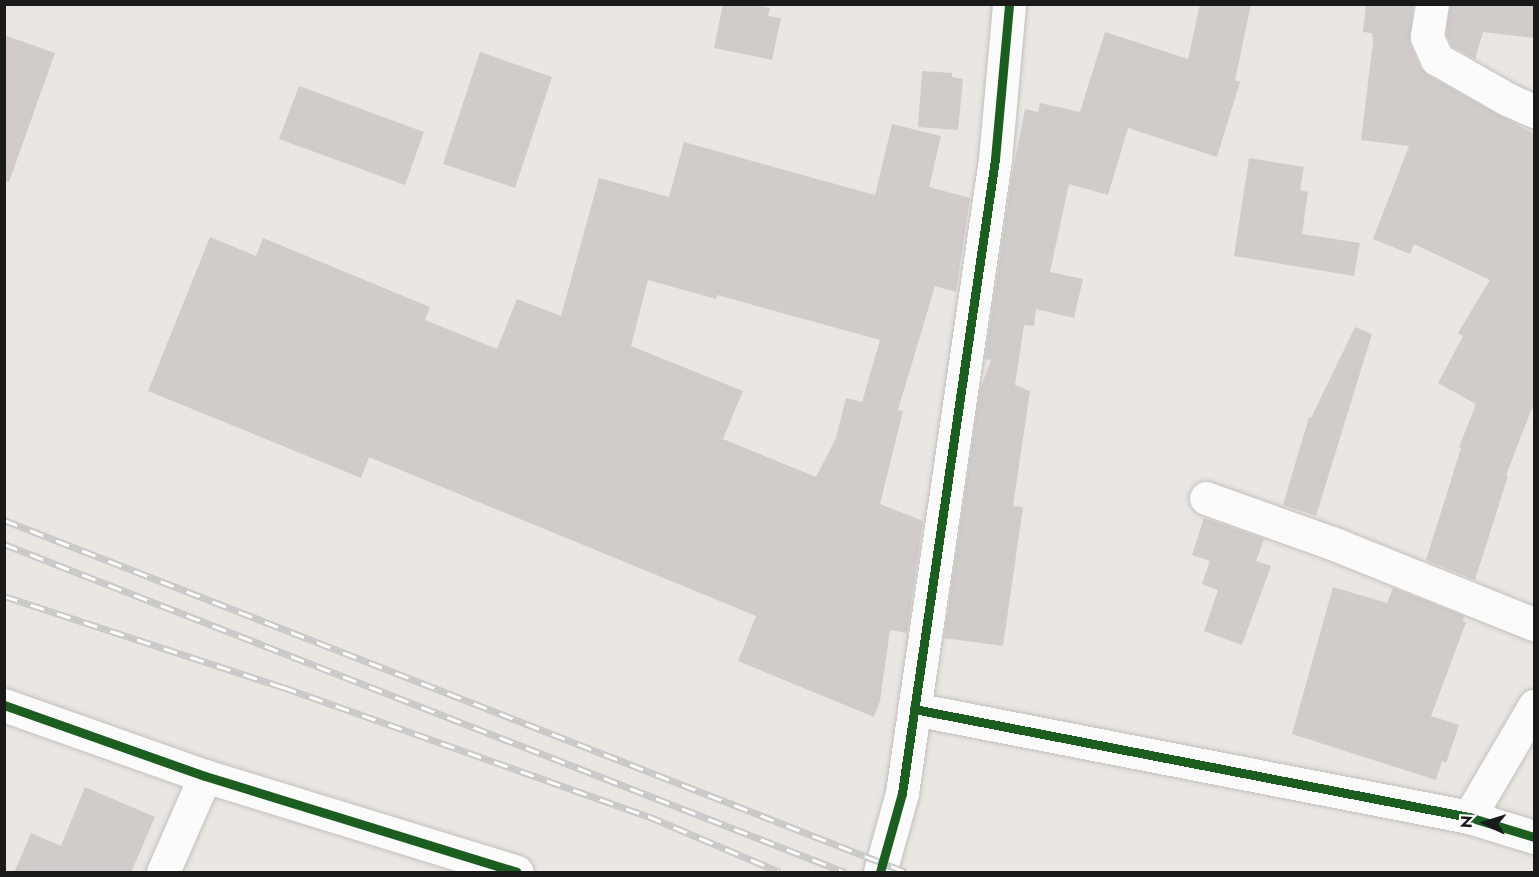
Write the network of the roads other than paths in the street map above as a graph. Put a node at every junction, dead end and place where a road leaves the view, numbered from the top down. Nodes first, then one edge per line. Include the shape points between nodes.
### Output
1 (1009, 4) edge
2 (1431, 4) edge
3 (1534, 111) edge
4 (1206, 498) dead end
5 (1534, 624) edge
6 (4, 705) edge
7 (1534, 706) edge
8 (914, 709) junction
9 (205, 776) junction
10 (1469, 817) junction
11 (1534, 837) edge
12 (163, 873) edge
13 (517, 873) edge
14 (880, 873) edge

1 - 8 street via 995,159
2 - 3 street via 1427,37 1437,59
4 - 5 street via 1332,543
6 - 9 street
7 - 10 street
8 - 10 street
8 - 14 street via 902,793
9 - 12 street
9 - 13 street
10 - 11 street

